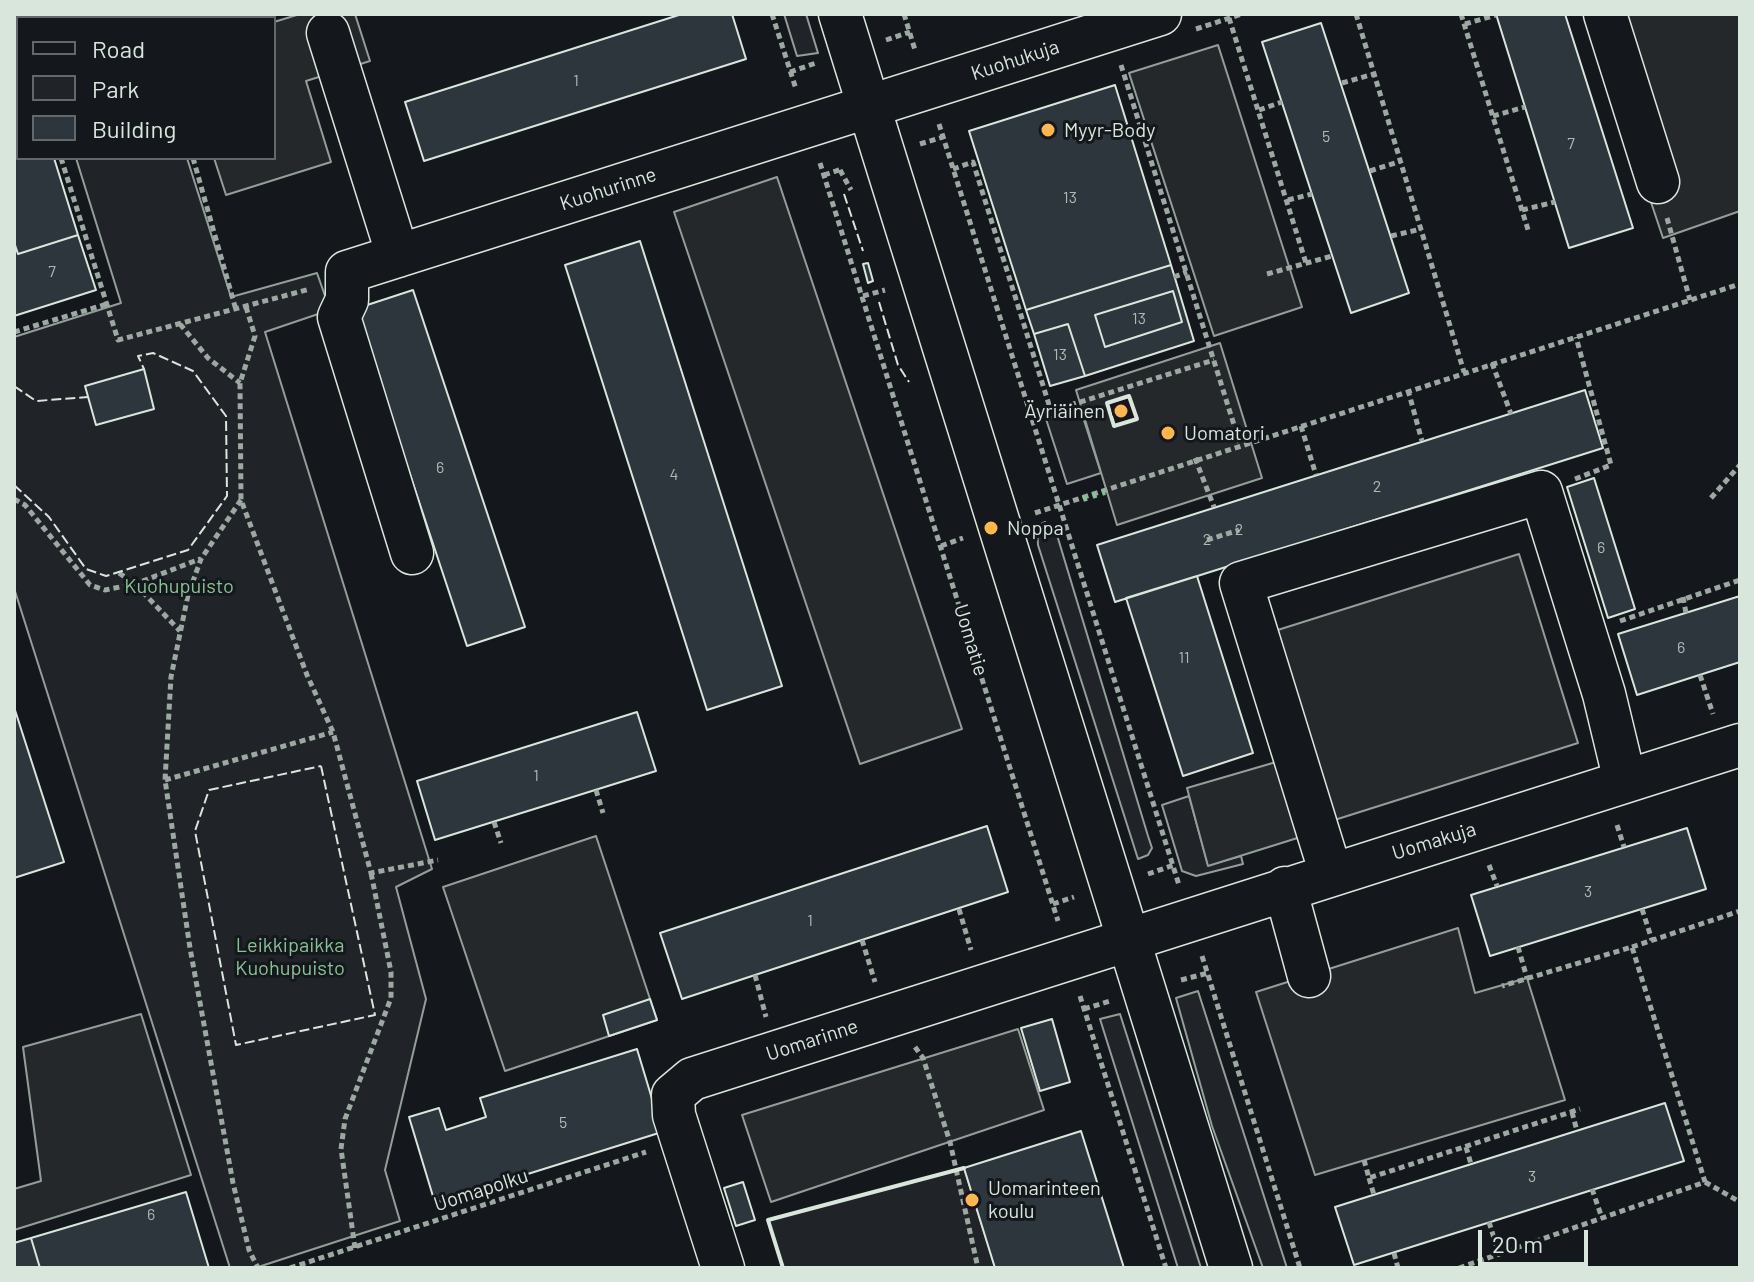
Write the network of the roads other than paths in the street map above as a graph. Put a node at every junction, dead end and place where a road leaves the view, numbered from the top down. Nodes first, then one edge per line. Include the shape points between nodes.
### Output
1 (840, 14) edge
2 (1160, 14) edge
3 (1605, 14) edge
4 (1067, 28) edge
5 (328, 33) dead end
6 (869, 106) junction
7 (1658, 182) road end
8 (398, 256) junction
9 (412, 553) dead end
10 (1728, 734) edge
11 (1625, 781) junction
12 (1331, 874) junction
13 (1285, 888) junction
14 (1128, 938) junction
15 (1309, 976) dead end
16 (723, 1268) edge
17 (1231, 1268) edge

1 - 6 street
2 - 4 street, Kuohukuja via 1110,30
3 - 7 street
4 - 6 street, Kuohukuja
5 - 8 street
6 - 8 street, Kuohurinne
6 - 14 street
8 - 9 street, Kuohurinne via 347,272 347,300 339,317
10 - 11 street, Uomakuja
11 - 12 street, Uomakuja
11 - 12 street via 1604,694 1541,492 1241,583
12 - 13 street, Uomakuja
13 - 14 street, Uomakuja
13 - 15 street
14 - 16 street, Uomarinne via 692,1079 673,1095 674,1115
14 - 17 street

